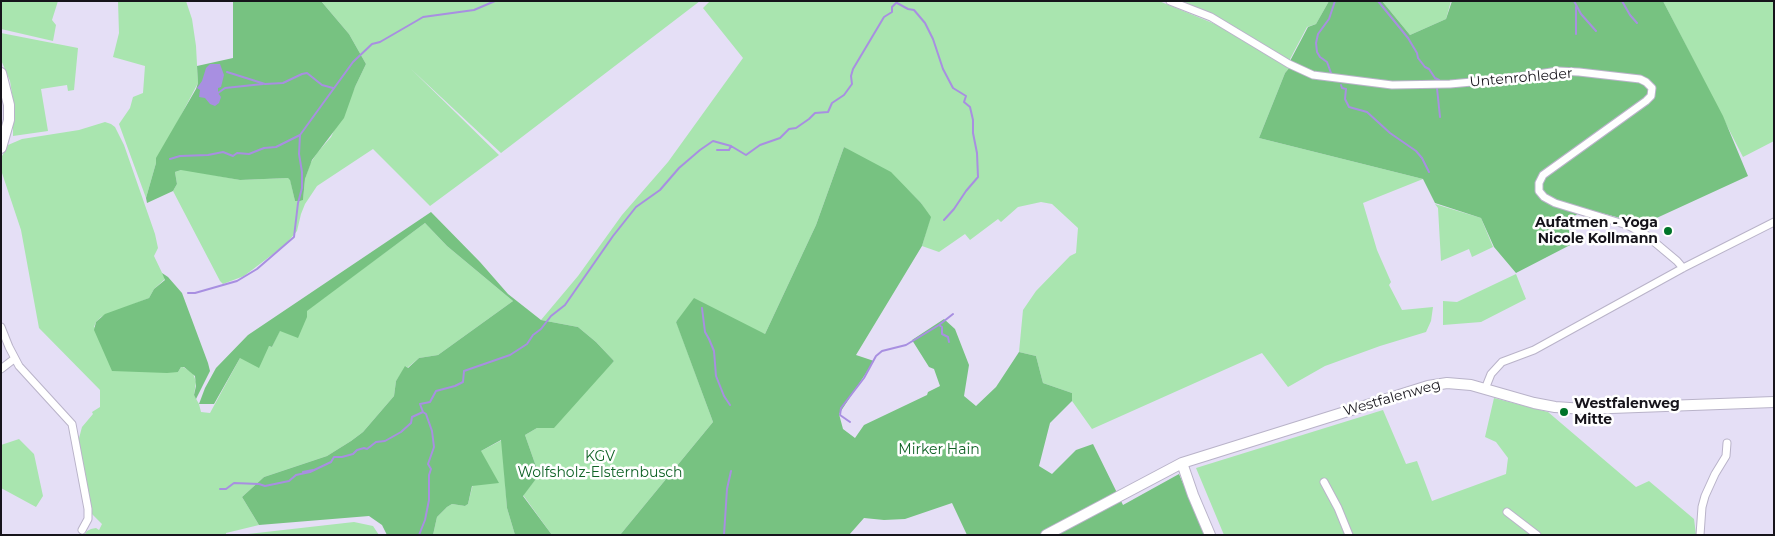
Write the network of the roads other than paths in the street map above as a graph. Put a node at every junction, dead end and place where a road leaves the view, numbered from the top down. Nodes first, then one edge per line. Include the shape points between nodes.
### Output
1 (1170, 1) edge
2 (1, 73) edge
3 (1, 148) edge
4 (1774, 222) edge
5 (1683, 268) junction
6 (1, 327) edge
7 (14, 359) junction
8 (1, 369) edge
9 (1485, 389) junction
10 (1774, 402) edge
11 (1727, 443) dead end
12 (1182, 463) junction
13 (1324, 482) dead end
14 (1507, 512) dead end
15 (82, 530) dead end
16 (1046, 535) edge
17 (1210, 535) edge
18 (1349, 535) edge
19 (1537, 535) edge
20 (1700, 535) edge

1 - 5 street, Untenrohleder via 1211,18 1313,75 1392,85 1450,84 1558,71 1646,82 1652,88 1646,102 1543,175 1538,183 1539,191 1555,203 1646,235
2 - 3 street via 8,98 9,120
4 - 5 street
5 - 9 street via 1534,350 1502,362
6 - 7 street
7 - 8 street
7 - 15 street via 72,424 88,509 88,519
9 - 10 street, Westfalenweg via 1545,405 1584,409
9 - 12 street, Westfalenweg via 1459,383 1428,386
11 - 20 street via 1726,456 1705,496
12 - 16 street, Westfalenweg
12 - 17 street
13 - 18 street
14 - 19 street

